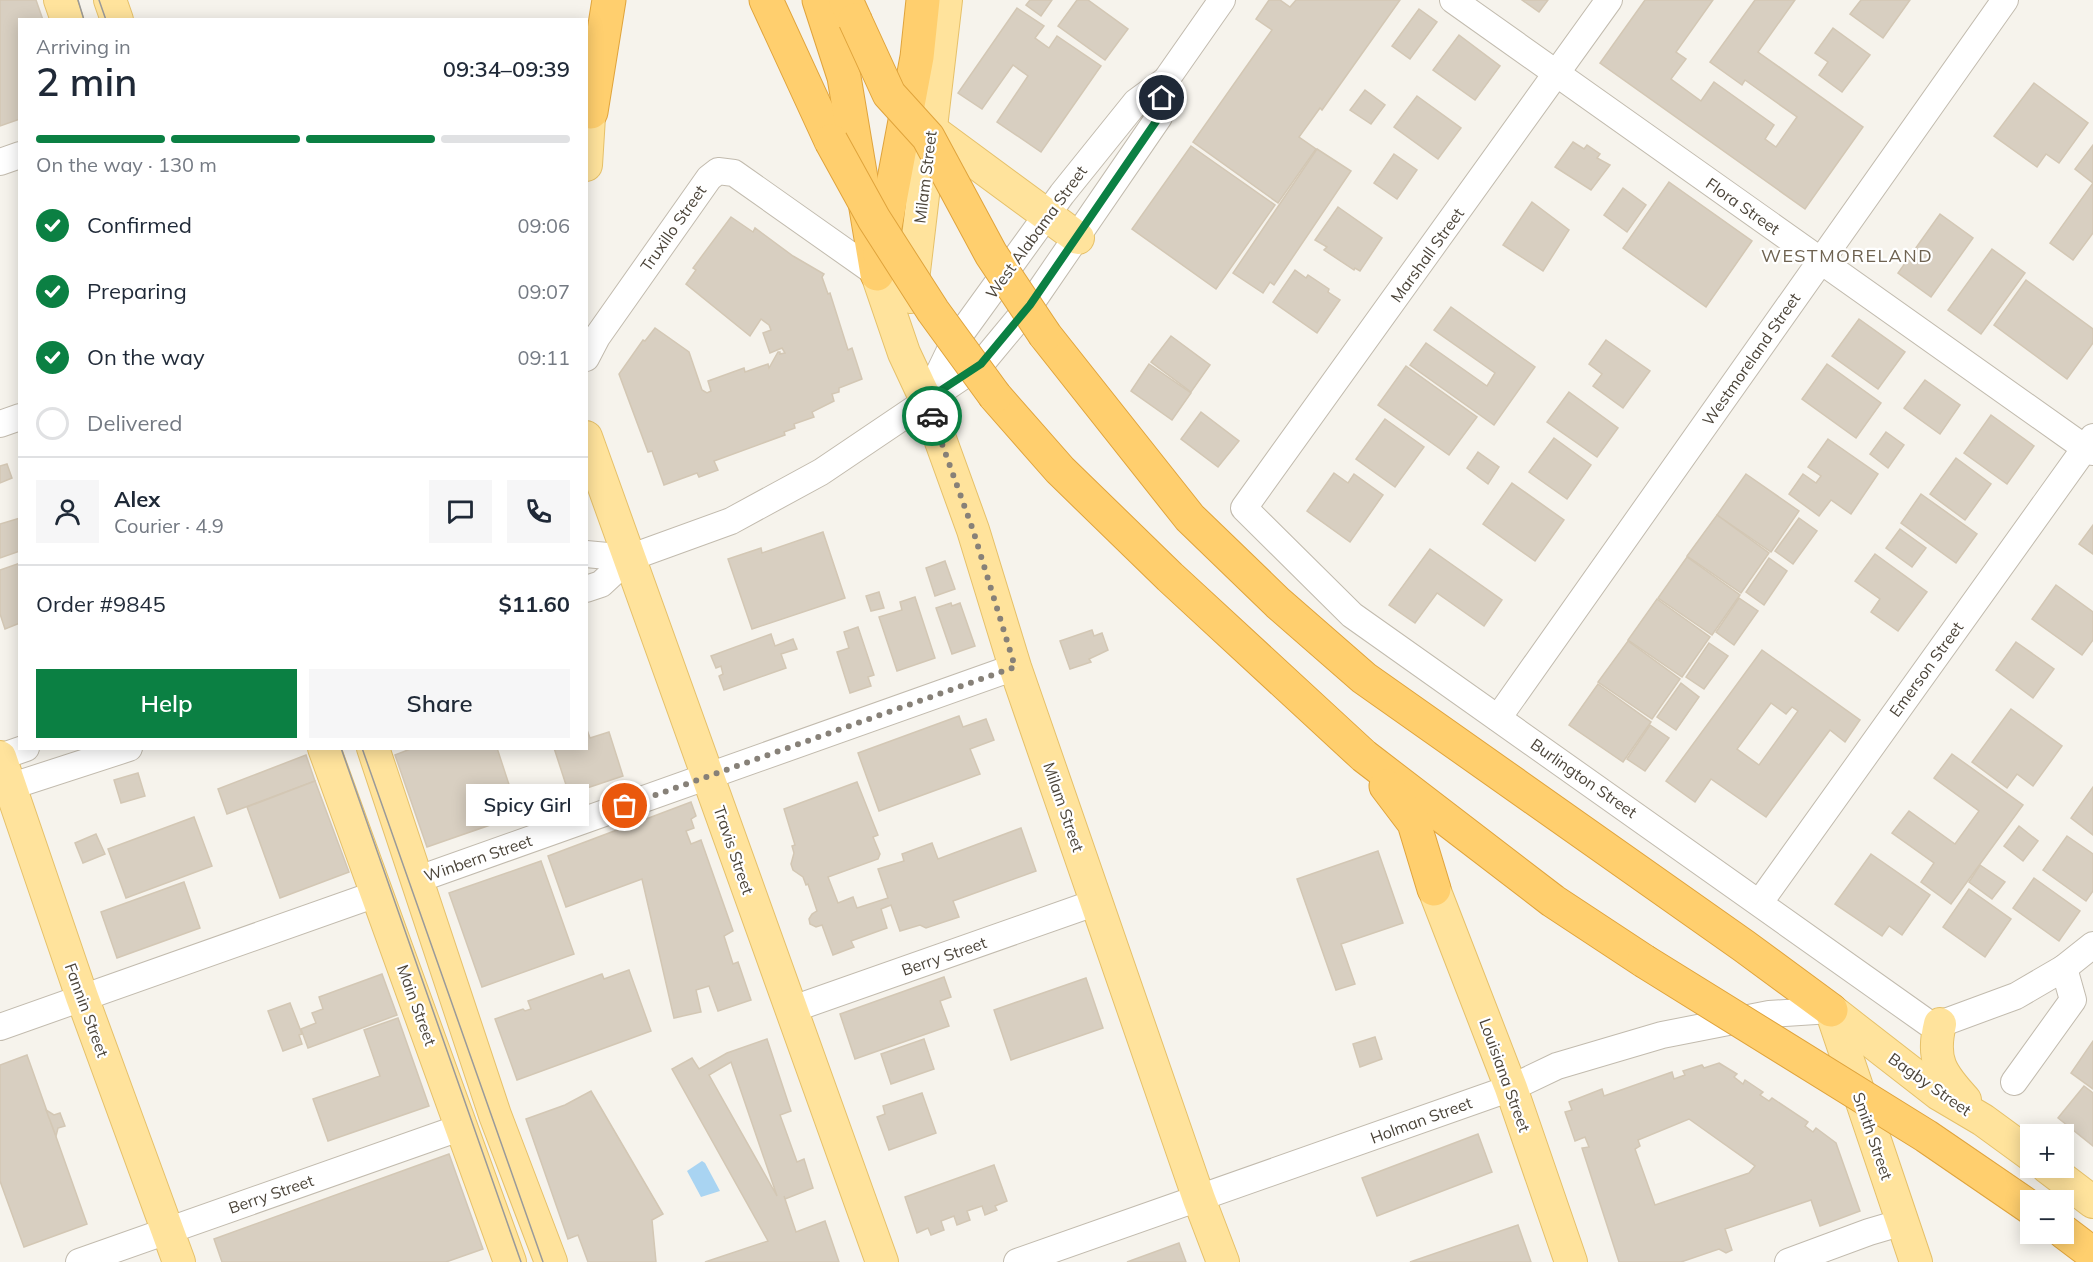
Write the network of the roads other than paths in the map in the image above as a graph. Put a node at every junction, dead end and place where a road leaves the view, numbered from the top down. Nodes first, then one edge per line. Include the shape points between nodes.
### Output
1 (60, 0) edge
2 (110, 0) edge
3 (592, 0) edge
4 (609, 0) edge
5 (923, 0) edge
6 (945, 0) edge
7 (1221, 0) edge
8 (1453, 0) edge
9 (1609, 0) edge
10 (2005, 0) edge
11 (787, 5) edge
12 (858, 9) edge
13 (66, 18) edge
14 (116, 18) edge
15 (1557, 74) junction
16 (1166, 80) junction
17 (591, 112) junction
18 (929, 133) junction
19 (588, 144) edge
20 (18, 156) edge
21 (0, 162) edge
22 (1048, 215) junction
23 (1078, 238) junction
24 (1820, 260) junction
25 (877, 274) junction
26 (588, 354) edge
27 (904, 354) junction
28 (926, 400) junction
29 (18, 418) edge
30 (0, 424) edge
31 (588, 443) edge
32 (2090, 446) edge
33 (1244, 508) joint
34 (588, 554) edge
35 (629, 558) junction
36 (588, 588) edge
37 (1015, 667) junction
38 (1498, 718) junction
39 (24, 750) edge
40 (117, 750) edge
41 (325, 750) edge
42 (374, 750) edge
43 (1364, 756) junction
44 (2, 770) edge
45 (708, 777) junction
46 (416, 880) junction
47 (1434, 889) joint
48 (376, 894) junction
49 (1097, 902) junction
50 (1760, 902) junction
51 (2093, 945) edge
52 (2064, 968) junction
53 (82, 997) junction
54 (790, 1010) junction
55 (1831, 1011) junction
56 (1940, 1024) junction
57 (0, 1027) edge
58 (2014, 1082) dead end
59 (1511, 1088) junction
60 (1983, 1120) junction
61 (462, 1127) junction
62 (2020, 1147) edge
63 (2061, 1178) edge
64 (1199, 1198) junction
65 (2020, 1200) edge
66 (2093, 1202) edge
67 (1904, 1222) junction
68 (168, 1230) junction
69 (2074, 1240) edge
70 (2093, 1254) edge
71 (79, 1262) edge
72 (179, 1262) edge
73 (510, 1262) edge
74 (551, 1262) edge
75 (882, 1262) edge
76 (1017, 1262) edge
77 (1223, 1262) edge
78 (1570, 1262) edge
79 (1788, 1262) edge
80 (1916, 1262) edge

1 - 13 main road
2 - 14 main road
3 - 17 main road
4 - 17 highway
5 - 25 highway via 917,57
6 - 18 main road, Milam Street
7 - 16 street, West Alabama Street
8 - 15 street, Flora Street
9 - 15 street, Marshall Street
10 - 24 street, Westmoreland Street
11 - 25 highway via 844,77
11 - 43 highway, bridge via 831,141 874,219 933,311 995,396 1060,470
12 - 18 highway, bridge via 889,94
15 - 24 street, Flora Street
15 - 33 street, Marshall Street
16 - 22 street, West Alabama Street via 1136,102
16 - 23 street, West Alabama Street via 1159,117
17 - 19 main road
18 - 22 main road
18 - 27 main road, Milam Street
18 - 55 highway, bridge via 991,254 1045,335 1190,518 1278,603 1364,678
20 - 21 street
22 - 23 main road
22 - 28 street, West Alabama Street via 952,346
23 - 28 street, West Alabama Street via 981,364
24 - 32 street, Flora Street
24 - 38 street, Westmoreland Street
25 - 26 street, Truxillo Street via 734,173 718,171 709,178
25 - 27 main road, Milam Street
27 - 28 main road, Milam Street
28 - 35 street, West Alabama Street via 821,472 731,521
28 - 37 main road, Milam Street via 973,530
29 - 30 street
31 - 35 main road, Travis Street
32 - 50 street, Emerson Street
33 - 38 street, Burlington Street via 1353,615
34 - 35 street
35 - 36 street via 600,584
35 - 45 main road, Travis Street
37 - 45 street, Winbern Street
37 - 49 main road, Milam Street
38 - 50 street, Burlington Street
39 - 44 street
40 - 44 street
41 - 48 main road, Main Street
42 - 46 main road
43 - 47 highway via 1413,823
43 - 65 highway, bridge via 1553,901 1926,1136
44 - 53 main road, Fannin Street
45 - 46 street, Winbern Street
45 - 54 main road, Travis Street
46 - 74 main road via 495,1115
47 - 59 main road, Louisiana Street
48 - 53 street
48 - 61 main road, Main Street
49 - 54 street, Berry Street
49 - 64 main road, Milam Street
50 - 56 street, Burlington Street via 1928,1023
51 - 52 street
52 - 56 street via 2016,996
52 - 58 street via 2073,1000
53 - 57 street
53 - 68 main road, Fannin Street
54 - 75 main road, Travis Street
55 - 59 street, Holman Street via 1769,1014 1628,1043 1557,1066
55 - 60 main road, Bagby Street via 1939,1094
55 - 67 main road, Smith Street
56 - 60 main road via 1936,1040 1941,1071
59 - 64 street, Holman Street
59 - 78 main road, Louisiana Street
60 - 62 main road, Bagby Street
61 - 68 street, Berry Street
61 - 73 main road, Main Street
63 - 66 main road
64 - 76 street, Holman Street
64 - 77 main road, Milam Street
67 - 79 street
67 - 80 main road, Smith Street
68 - 71 street, Berry Street
68 - 72 main road, Fannin Street
69 - 70 highway

